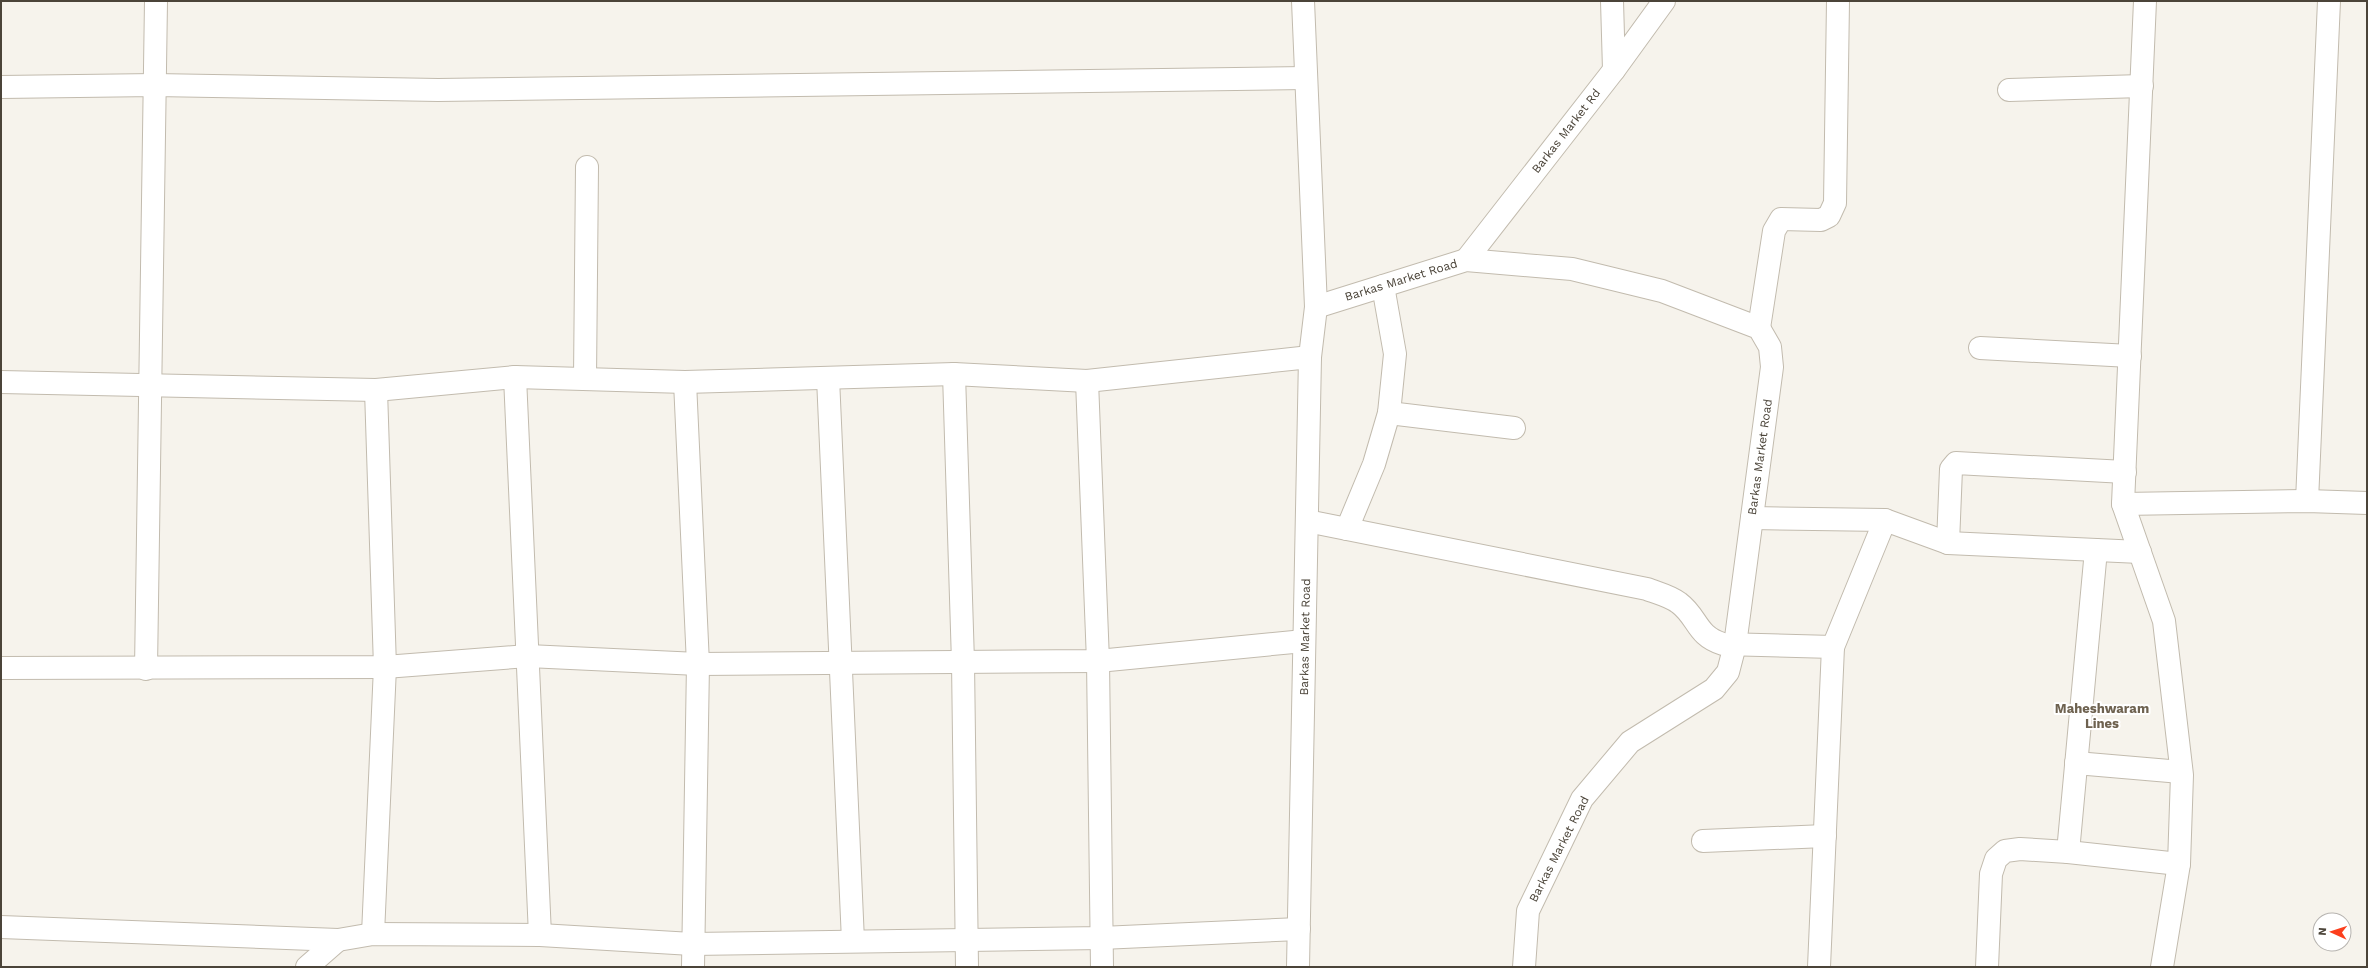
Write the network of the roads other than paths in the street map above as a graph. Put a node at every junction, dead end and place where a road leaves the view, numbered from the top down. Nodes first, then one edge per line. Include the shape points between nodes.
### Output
1 (156, 1) edge
2 (1303, 1) edge
3 (1612, 1) edge
4 (1664, 1) edge
5 (1838, 1) edge
6 (2145, 1) edge
7 (2329, 1) edge
8 (1614, 70) junction
9 (1305, 78) junction
10 (155, 85) junction
11 (2142, 86) junction
12 (1, 87) edge
13 (2009, 90) dead end
14 (587, 167) dead end
15 (1466, 260) junction
16 (1382, 286) junction
17 (1316, 307) junction
18 (1760, 328) junction
19 (1980, 348) dead end
20 (2130, 356) junction
21 (1310, 357) junction
22 (954, 374) junction
23 (515, 377) junction
24 (828, 378) junction
25 (585, 379) junction
26 (1087, 381) junction
27 (1, 382) edge
28 (685, 382) junction
29 (151, 384) junction
30 (376, 390) junction
31 (1388, 413) junction
32 (1514, 428) dead end
33 (2125, 472) junction
34 (2307, 501) junction
35 (2367, 503) edge
36 (2123, 504) junction
37 (1752, 518) junction
38 (1885, 520) junction
39 (1307, 521) junction
40 (1347, 529) junction
41 (1948, 543) junction
42 (2096, 550) junction
43 (2140, 552) junction
44 (1304, 641) junction
45 (1735, 645) junction
46 (1833, 647) junction
47 (528, 656) junction
48 (1098, 661) junction
49 (963, 662) junction
50 (840, 663) junction
51 (698, 664) junction
52 (385, 667) junction
53 (1, 668) edge
54 (146, 669) junction
55 (2076, 763) junction
56 (2181, 772) junction
57 (1825, 836) junction
58 (1703, 842) dead end
59 (2068, 852) junction
60 (2179, 864) junction
61 (1, 927) edge
62 (1299, 929) junction
63 (373, 934) junction
64 (540, 935) junction
65 (1102, 938) junction
66 (338, 940) junction
67 (966, 940) junction
68 (852, 941) junction
69 (692, 944) junction
70 (307, 967) edge
71 (692, 967) edge
72 (967, 967) edge
73 (1102, 967) edge
74 (1298, 967) edge
75 (1524, 967) edge
76 (1819, 967) edge
77 (1987, 967) edge
78 (2162, 967) edge

1 - 10 street
2 - 9 street, Barkas Market Road
3 - 8 street
4 - 8 street, Barkas Market Rd
5 - 18 street via 1835,203 1829,216 1821,220 1781,219 1774,230
6 - 11 street
7 - 34 street
8 - 15 street, Barkas Market Rd
9 - 10 street via 438,90
9 - 17 street, Barkas Market Road
10 - 12 street
10 - 29 street
11 - 13 street
11 - 20 street
14 - 25 street
15 - 16 street, Barkas Market Road
15 - 18 street, Barkas Market Road via 1572,269 1662,291
16 - 17 street, Barkas Market Road
16 - 31 street via 1395,354
17 - 21 street, Barkas Market Road
18 - 37 street, Barkas Market Road via 1770,347 1772,367
19 - 20 street
20 - 33 street
21 - 26 street
21 - 39 street, Barkas Market Road
22 - 24 street
22 - 26 street
22 - 49 street
23 - 25 street
23 - 30 street
23 - 47 street
24 - 28 street
24 - 50 street
25 - 28 street
26 - 48 street
27 - 29 street
28 - 51 street
29 - 30 street
29 - 54 street
30 - 52 street
31 - 32 street
31 - 40 street via 1374,464
33 - 36 street
33 - 41 street via 1956,463 1952,469
34 - 35 street
34 - 36 street
36 - 43 street
37 - 38 street
37 - 45 street, Barkas Market Road
38 - 41 street
38 - 46 street
39 - 40 street
39 - 44 street, Barkas Market Road
40 - 45 street via 1647,589 1679,602 1710,640
41 - 42 street
42 - 43 street
42 - 55 street
43 - 56 street via 2164,621
44 - 48 street
44 - 62 street, Barkas Market Road
45 - 46 street
45 - 75 street, Barkas Market Road via 1728,672 1714,690 1630,742 1582,799 1528,911
46 - 57 street
47 - 51 street
47 - 52 street
47 - 64 street
48 - 49 street
48 - 65 street
49 - 50 street
49 - 67 street
50 - 51 street
50 - 68 street
51 - 69 street
52 - 54 street
52 - 63 street
53 - 54 street
55 - 56 street
55 - 59 street
56 - 60 street
57 - 58 street
57 - 76 street
59 - 60 street
59 - 77 street via 2020,849 2005,851 1996,859 1991,874
60 - 78 street
61 - 66 street
62 - 65 street
62 - 74 street, Barkas Market Road
63 - 64 street
63 - 66 street
64 - 69 street
65 - 67 street
65 - 73 street
66 - 70 street
67 - 68 street
67 - 72 street
68 - 69 street
69 - 71 street

